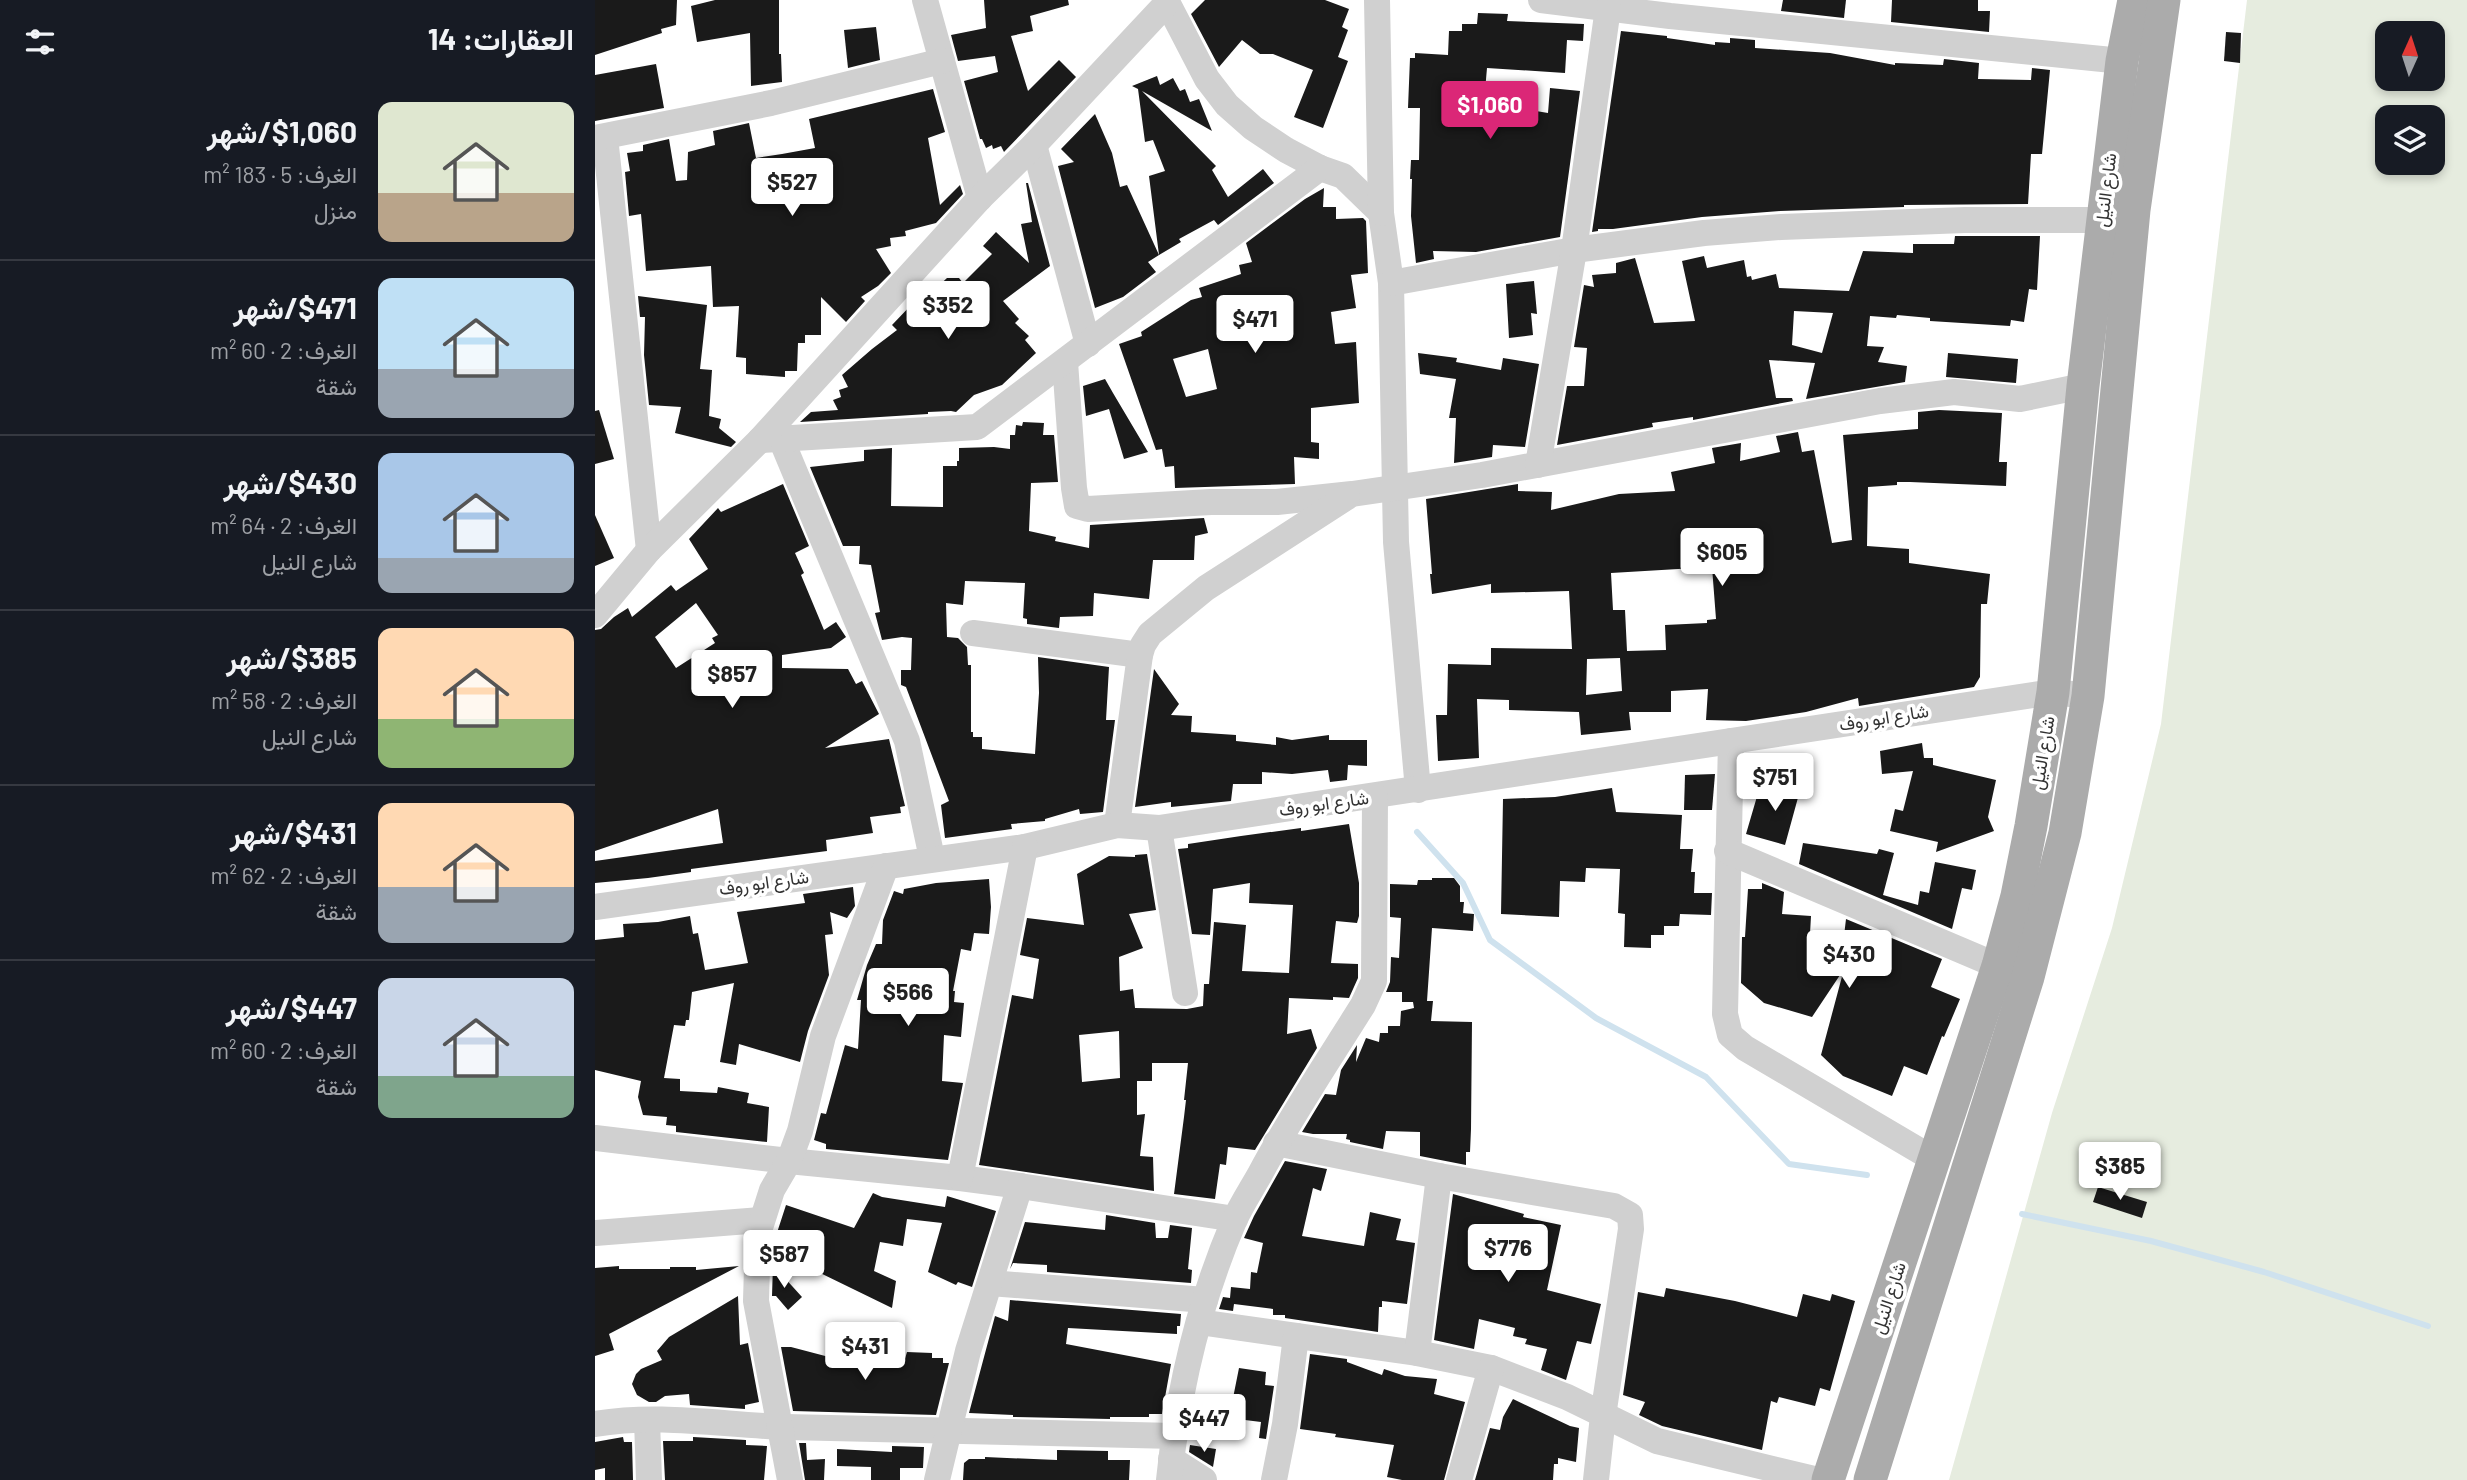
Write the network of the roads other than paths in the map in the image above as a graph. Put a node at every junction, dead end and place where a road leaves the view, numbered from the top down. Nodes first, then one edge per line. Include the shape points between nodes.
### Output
1 (925, 0) edge
2 (1377, 0) edge
3 (1541, 0) edge
4 (2134, 0) edge
5 (2164, 0) edge
6 (1166, 2) edge
7 (1608, 8) junction
8 (1670, 8) edge
9 (942, 61) junction
10 (2122, 61) junction
11 (600, 138) edge
12 (1034, 145) junction
13 (1320, 168) junction
14 (980, 198) junction
15 (1381, 213) junction
16 (2102, 220) junction
17 (1574, 250) junction
18 (1391, 283) junction
19 (1088, 344) junction
20 (1065, 362) junction
21 (2083, 386) junction
22 (771, 439) junction
23 (1538, 465) junction
24 (1393, 489) junction
25 (1352, 494) junction
26 (649, 550) junction
27 (595, 615) edge
28 (973, 633) dead end
29 (1140, 655) junction
30 (2053, 692) junction
31 (2088, 696) junction
32 (1731, 741) junction
33 (1418, 790) junction
34 (1375, 796) junction
35 (1117, 825) junction
36 (1159, 828) junction
37 (1025, 847) junction
38 (1727, 851) junction
39 (932, 858) junction
40 (886, 866) junction
41 (595, 907) edge
42 (1999, 966) junction
43 (1185, 993) dead end
44 (595, 1138) edge
45 (1276, 1143) junction
46 (1935, 1160) junction
47 (789, 1161) junction
48 (1439, 1176) junction
49 (960, 1178) junction
50 (1020, 1186) junction
51 (1235, 1219) junction
52 (761, 1220) junction
53 (595, 1233) edge
54 (990, 1283) junction
55 (1202, 1311) junction
56 (1296, 1336) junction
57 (1417, 1353) junction
58 (1490, 1368) junction
59 (1603, 1416) junction
60 (647, 1420) junction
61 (595, 1424) edge
62 (779, 1427) junction
63 (948, 1432) junction
64 (1172, 1458) edge
65 (649, 1480) edge
66 (790, 1480) edge
67 (937, 1480) edge
68 (1203, 1480) edge
69 (1274, 1480) edge
70 (1459, 1480) edge
71 (1596, 1480) edge
72 (1818, 1480) edge
73 (1828, 1480) edge
74 (1870, 1480) edge

1 - 9 street
2 - 15 street
3 - 7 street
4 - 10 main road, شارع النيل
5 - 31 main road, شارع النيل via 2134,209
6 - 12 street
6 - 13 street via 1207,79 1227,105 1253,128
7 - 8 street
7 - 17 street
8 - 10 street
9 - 11 street
9 - 14 street
10 - 16 main road, شارع النيل
11 - 26 street
12 - 14 street
12 - 19 street
13 - 15 street via 1343,176
13 - 19 street
14 - 22 street
15 - 18 street
16 - 17 street via 1977,219 1781,228
16 - 21 main road, شارع النيل
17 - 18 street
17 - 23 street
18 - 24 street
19 - 20 street
20 - 22 street via 977,427
20 - 25 street via 1077,506 1277,502
21 - 23 street via 2020,399 1954,392 1880,401
21 - 30 main road, شارع النيل
22 - 26 street
22 - 39 street via 907,741
23 - 24 street
24 - 25 street
24 - 33 street
25 - 29 street via 1206,588 1150,634
26 - 27 street
28 - 29 street
29 - 35 street
30 - 31 street, شارع ابو روف
30 - 32 street, شارع ابو روف
30 - 42 main road, شارع النيل via 2029,838
31 - 74 main road, شارع النيل via 2065,833 2028,977
32 - 33 street, شارع ابو روف
32 - 38 street
33 - 34 street, شارع ابو روف
34 - 36 street, شارع ابو روف
34 - 45 street via 1374,981
35 - 36 street, شارع ابو روف
35 - 37 street, شارع ابو روف
36 - 43 street
37 - 39 street, شارع ابو روف
37 - 49 street
38 - 42 street
38 - 46 street via 1725,1014 1730,1035
39 - 40 street, شارع ابو روف
40 - 41 street, شارع ابو روف
40 - 47 street via 823,1035
42 - 46 main road, شارع النيل
44 - 47 street
45 - 48 street
45 - 51 street
46 - 73 main road, شارع النيل
47 - 49 street
47 - 52 street
48 - 57 street
48 - 59 street via 1613,1206 1630,1215
49 - 50 street
50 - 51 street
50 - 54 street
51 - 55 street
52 - 53 street
52 - 62 street via 756,1301
54 - 55 street
54 - 63 street
55 - 56 street
55 - 64 street
56 - 57 street
56 - 69 street
57 - 58 street
58 - 59 street
58 - 70 street
59 - 71 street
59 - 72 street via 1657,1441
60 - 61 street
60 - 62 street
60 - 65 street
62 - 63 street
62 - 66 street
63 - 64 street
63 - 67 street
64 - 68 street

